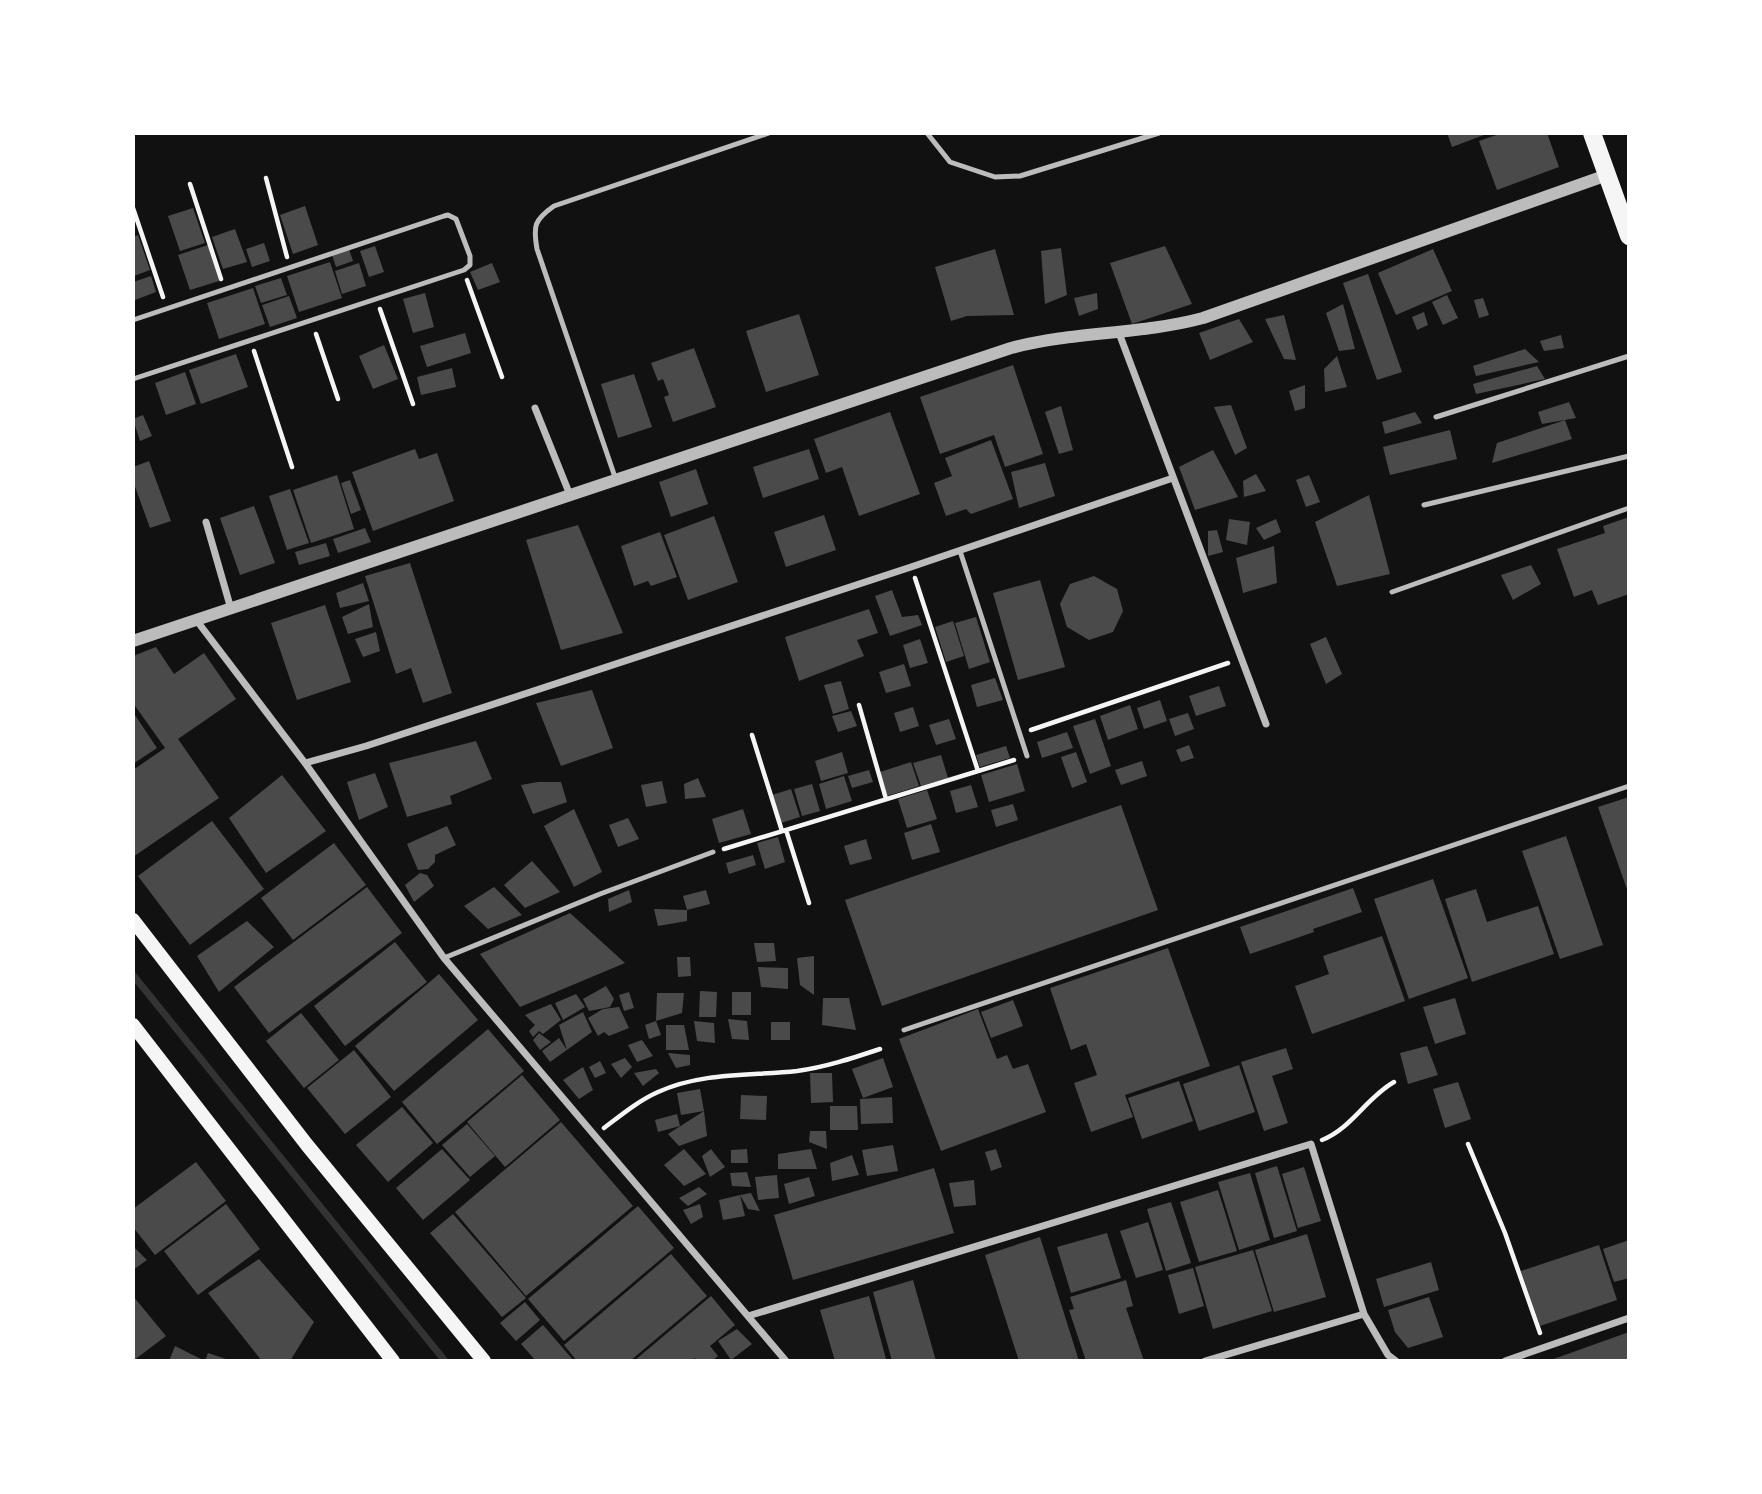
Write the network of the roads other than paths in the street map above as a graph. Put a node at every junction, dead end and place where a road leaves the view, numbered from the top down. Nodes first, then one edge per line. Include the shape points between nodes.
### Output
1 (769, 133) edge
2 (927, 133) edge
3 (1159, 133) edge
4 (1592, 133) edge
5 (1608, 175) junction
6 (1629, 236) edge
7 (133, 320) edge
8 (1119, 333) junction
9 (1629, 356) edge
10 (133, 379) edge
11 (536, 408) dead end
12 (1436, 417) dead end
13 (1629, 456) edge
14 (1173, 478) junction
15 (616, 480) junction
16 (570, 495) junction
17 (1424, 505) dead end
18 (1629, 508) edge
19 (206, 522) dead end
20 (960, 551) junction
21 (1392, 592) dead end
22 (231, 609) junction
23 (197, 621) junction
24 (133, 641) edge
25 (1266, 724) dead end
26 (1027, 756) road end
27 (305, 763) junction
28 (1629, 786) edge
29 (713, 852) road end
30 (133, 920) edge
31 (444, 958) junction
32 (133, 1025) edge
33 (904, 1030) dead end
34 (1364, 1314) junction
35 (748, 1316) junction
36 (1629, 1318) edge
37 (393, 1361) edge
38 (484, 1361) edge
39 (786, 1361) edge
40 (1205, 1361) edge
41 (1396, 1361) edge
42 (1505, 1361) edge

1 - 15 lane via 554,206 540,217 534,232 537,249
2 - 3 lane via 950,162 995,177 1020,176
4 - 5 main road
5 - 6 main road
5 - 8 street via 1203,318
7 - 10 lane via 448,215 456,219 470,256 470,265 464,270
8 - 14 street
8 - 15 street via 1043,339 1011,348
9 - 12 lane
11 - 16 street
13 - 17 lane
14 - 20 street
14 - 25 street
15 - 16 street
16 - 22 street
18 - 21 lane
19 - 22 street
20 - 26 lane
20 - 27 street
22 - 23 street
23 - 24 street
23 - 27 street
27 - 31 street
28 - 33 lane
29 - 31 lane
30 - 38 main road via 307,1145
31 - 35 street
32 - 37 main road
34 - 35 street via 1311,1144
34 - 40 street
34 - 41 street
35 - 39 street
36 - 42 street

